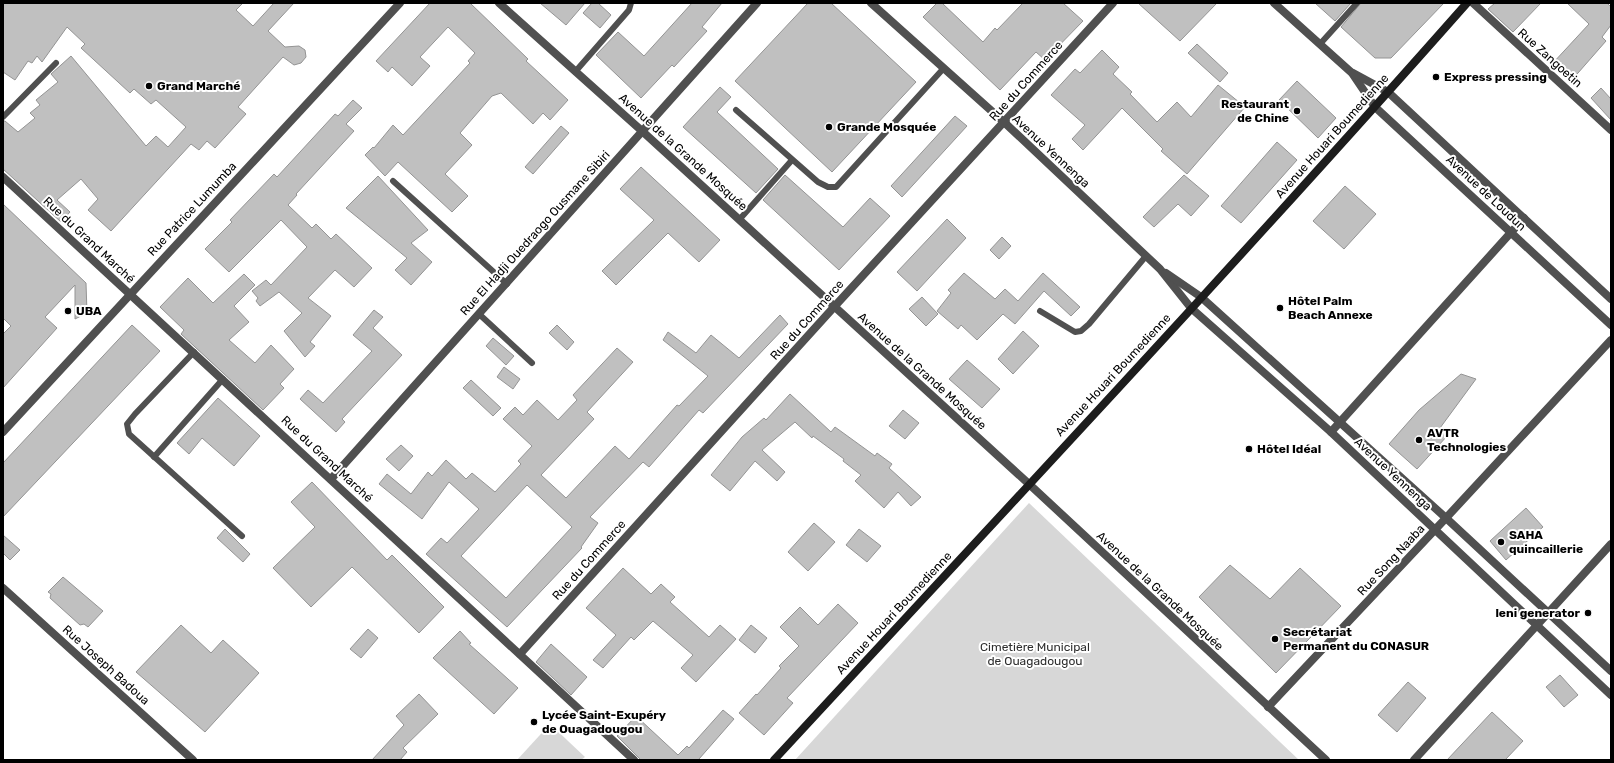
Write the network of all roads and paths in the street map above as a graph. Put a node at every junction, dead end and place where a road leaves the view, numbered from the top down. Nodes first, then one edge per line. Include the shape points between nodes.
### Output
1 (400, 3) edge
2 (499, 3) edge
3 (631, 3) edge
4 (757, 3) edge
5 (871, 3) edge
6 (1113, 3) edge
7 (1274, 3) edge
8 (1357, 3) edge
9 (1467, 3) edge
10 (1473, 3) edge
11 (1320, 44) junction
12 (56, 63) dead end
13 (943, 69) junction
14 (575, 72) junction
15 (1352, 73) junction
16 (1388, 92) junction
17 (1374, 107) junction
18 (736, 110) dead end
19 (3, 117) edge
20 (1005, 123) junction
21 (1611, 130) edge
22 (642, 131) junction
23 (792, 160) junction
24 (3, 177) edge
25 (393, 181) dead end
26 (1524, 218) junction
27 (739, 220) junction
28 (1511, 232) junction
29 (1146, 256) junction
30 (1160, 269) junction
31 (507, 284) junction
32 (130, 294) junction
33 (1201, 297) junction
34 (1611, 299) edge
35 (834, 307) junction
36 (1190, 308) junction
37 (1040, 311) dead end
38 (479, 314) junction
39 (1611, 325) edge
40 (1611, 340) edge
41 (194, 352) junction
42 (532, 363) dead end
43 (223, 379) junction
44 (1340, 422) junction
45 (3, 432) edge
46 (1331, 432) junction
47 (154, 457) junction
48 (331, 479) junction
49 (1029, 484) junction
50 (1446, 518) junction
51 (1436, 530) junction
52 (242, 536) dead end
53 (1611, 544) edge
54 (3, 588) edge
55 (1548, 613) junction
56 (1537, 625) junction
57 (520, 654) junction
58 (1611, 671) edge
59 (1611, 695) edge
60 (1268, 708) junction
61 (193, 760) edge
62 (634, 760) edge
63 (774, 760) edge
64 (1326, 760) edge
65 (1414, 760) edge

1 - 32 street, Rue Patrice Lumumba
2 - 14 street, Avenue de la Grande Mosquée
3 - 14 lane via 629,10
4 - 22 street, Rue El Hadji Ouedraogo Ousmane Sibiri
5 - 13 street, Avenue Yennenga
6 - 20 street, Rue du Commerce
7 - 11 street, Avenue de Loudun
8 - 11 lane
9 - 16 main road, Avenue Houari Boumedienne
10 - 21 street, Rue Zangoetin
11 - 15 street, Avenue de Loudun
12 - 19 lane
13 - 20 street, Avenue Yennenga
13 - 23 lane via 836,187 828,187 818,182
14 - 22 street, Avenue de la Grande Mosquée
15 - 16 street, Avenue de Loudun
15 - 17 street, Avenue de Loudun
16 - 17 main road, Avenue Houari Boumedienne
16 - 26 street, Avenue de Loudun
17 - 28 street, Avenue de Loudun
17 - 33 main road, Avenue Houari Boumedienne
18 - 23 lane
20 - 29 street, Avenue Yennenga
20 - 35 street, Rue du Commerce
22 - 27 street, Avenue de la Grande Mosquée
22 - 31 street, Rue El Hadji Ouedraogo Ousmane Sibiri
23 - 27 lane
24 - 32 street, Rue du Grand Marché
25 - 31 lane
26 - 28 street
26 - 34 street, Avenue de Loudun
27 - 35 street, Avenue de la Grande Mosquée
28 - 39 street, Avenue de Loudun
28 - 44 street
29 - 30 street, Avenue Yennenga
29 - 37 lane via 1090,324 1081,331 1075,332
30 - 33 street, Avenue Yennenga
30 - 36 street, Avenue Yennenga
31 - 38 street, Rue El Hadji Ouedraogo Ousmane Sibiri
32 - 41 street, Rue du Grand Marché
32 - 45 street, Rue Patrice Lumumba
33 - 36 main road, Avenue Houari Boumedienne
33 - 44 street, Avenue Yennenga
35 - 49 street, Avenue de la Grande Mosquée
35 - 57 street, Rue du Commerce
36 - 46 street, Avenue Yennenga
36 - 49 main road, Avenue Houari Boumedienne
38 - 42 lane
38 - 48 street, Rue El Hadji Ouedraogo Ousmane Sibiri
40 - 50 street, Rue Song Naaba
41 - 43 street, Rue du Grand Marché
41 - 47 lane via 127,424 129,434
43 - 47 lane
43 - 48 street, Rue du Grand Marché
44 - 46 street
44 - 50 street, Avenue Yennenga
46 - 51 street, Avenue Yennenga
47 - 52 lane
48 - 57 street, Rue du Grand Marché
49 - 60 street, Avenue de la Grande Mosquée
49 - 63 main road, Avenue Houari Boumedienne
50 - 51 street, Rue Song Naaba
50 - 55 street, Avenue Yennenga
51 - 56 street, Avenue Yennenga
51 - 60 street, Rue Song Naaba
53 - 55 street
54 - 61 street, Rue Joseph Badoua
55 - 56 street
55 - 58 street, Avenue Yennenga
56 - 59 street, Avenue Yennenga
56 - 65 street
57 - 62 street, Rue du Grand Marché
60 - 64 street, Avenue de la Grande Mosquée

